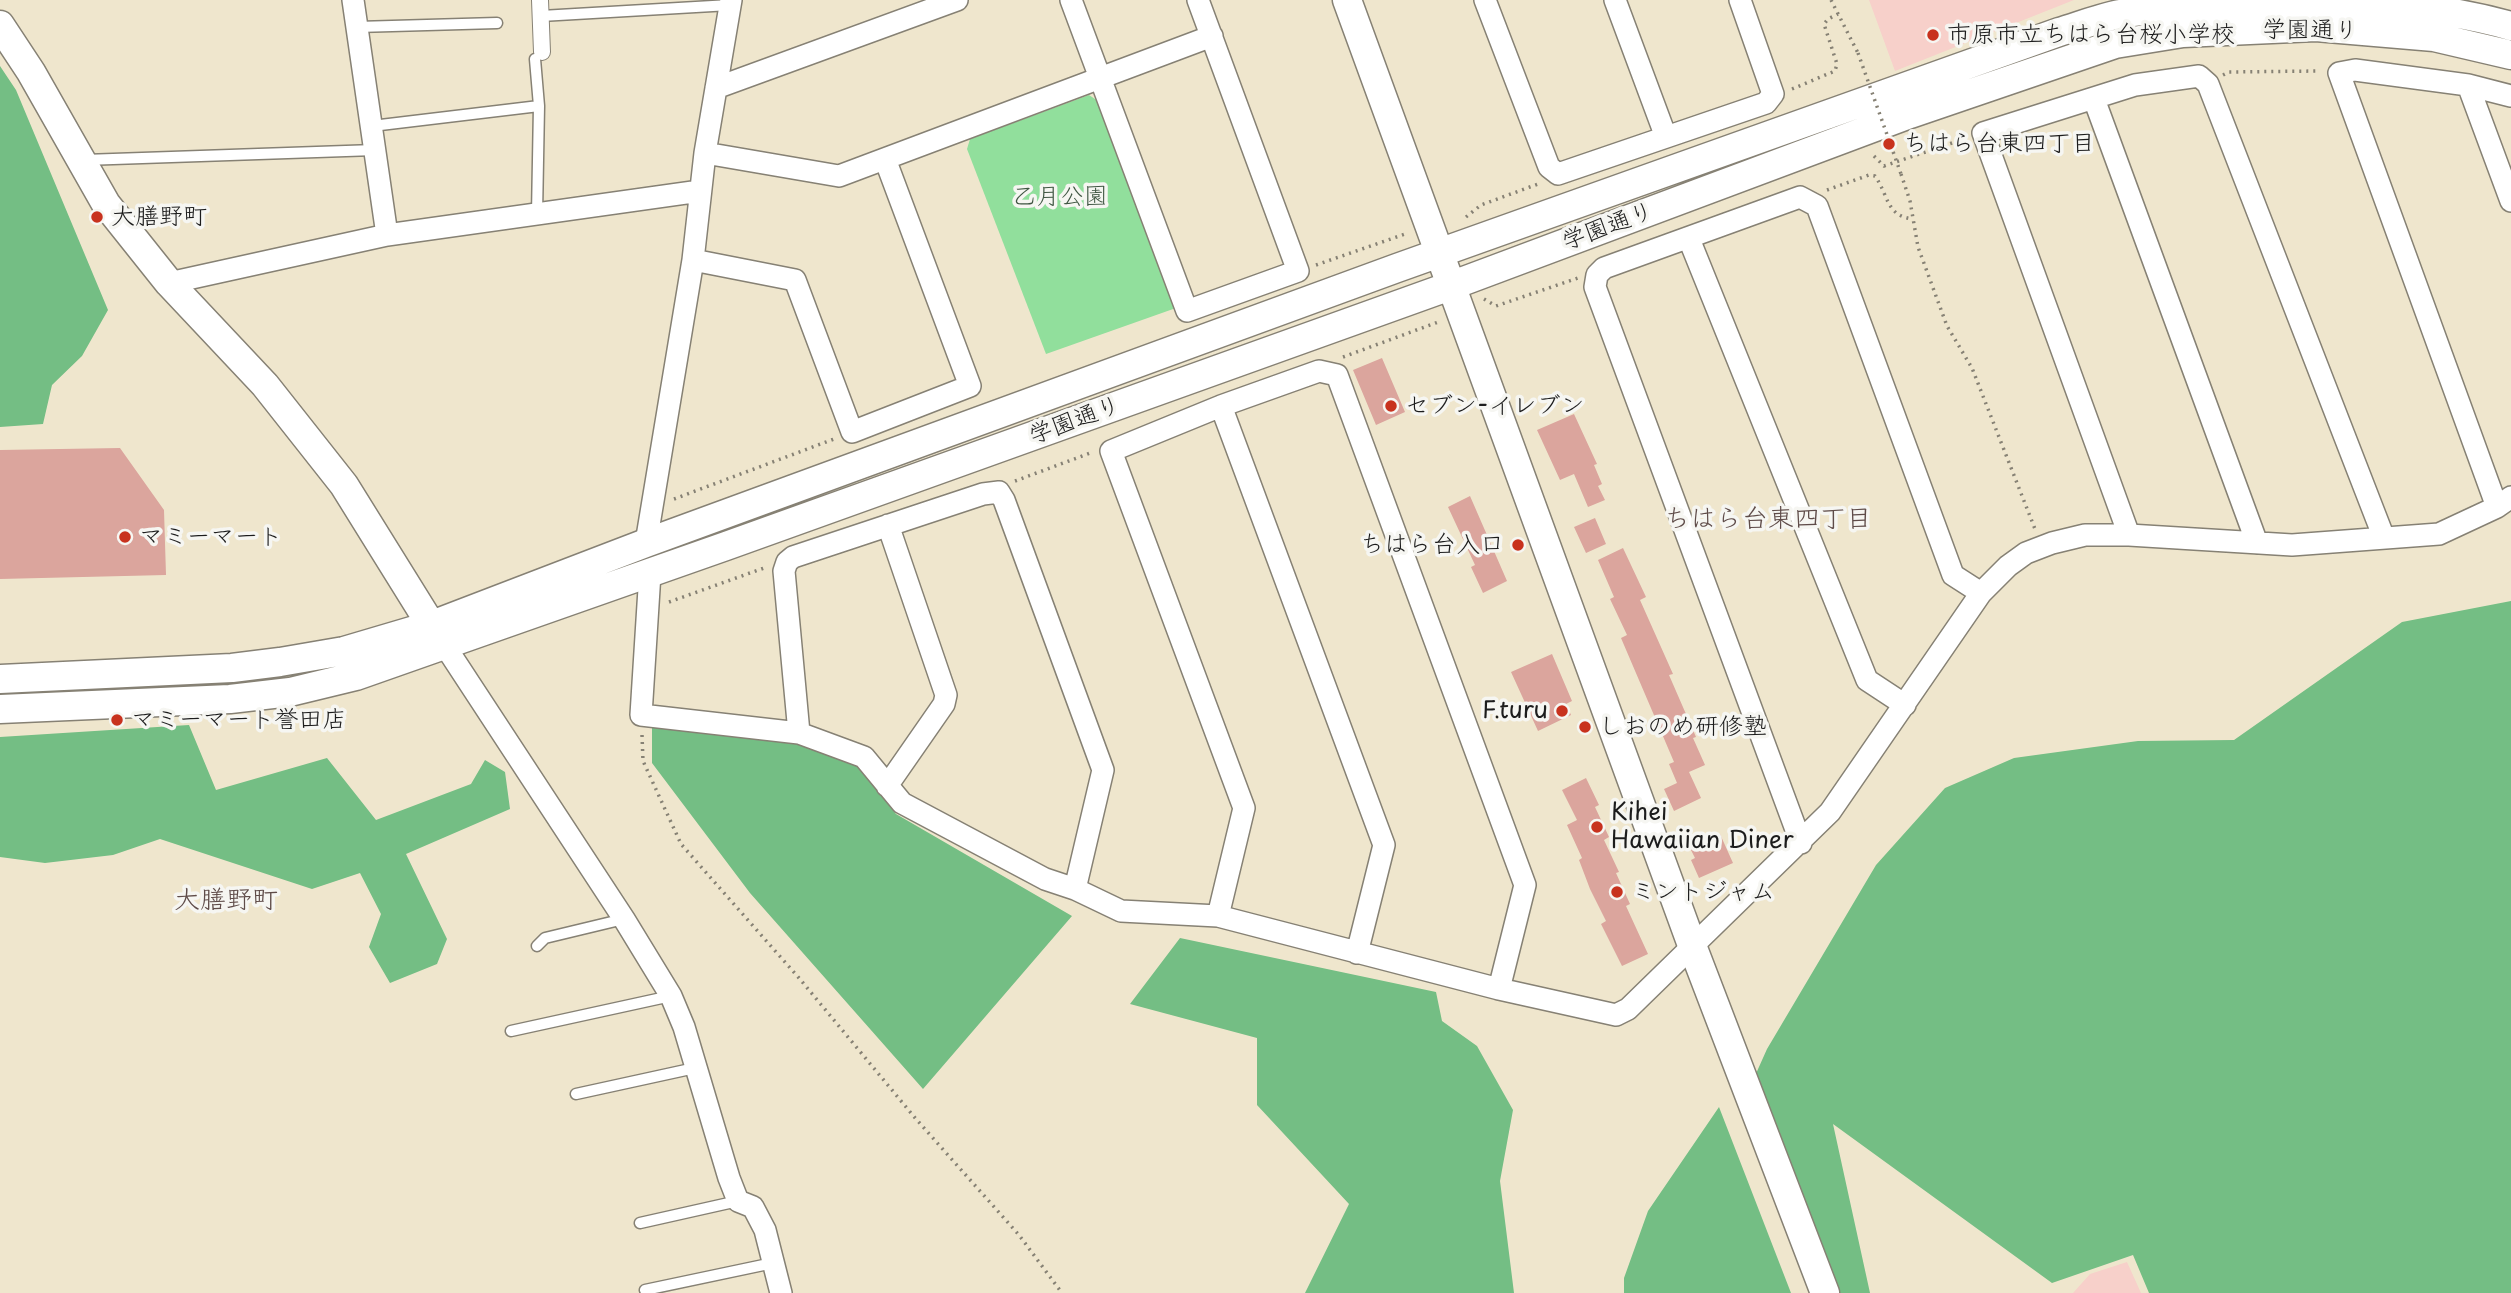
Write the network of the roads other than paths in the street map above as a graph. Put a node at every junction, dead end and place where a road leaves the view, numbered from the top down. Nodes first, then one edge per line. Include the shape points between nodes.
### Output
1 (353, 0) edge
2 (957, 0) edge
3 (1071, 0) edge
4 (1198, 0) edge
5 (1346, 0) edge
6 (1485, 0) edge
7 (1615, 0) edge
8 (1740, 0) edge
9 (730, 3) edge
10 (540, 8) edge
11 (497, 23) dead end
12 (0, 25) edge
13 (2511, 26) edge
14 (357, 27) junction
15 (1212, 36) junction
16 (539, 55) joint
17 (2511, 55) edge
18 (1100, 79) junction
19 (2468, 85) junction
20 (716, 88) junction
21 (2511, 96) edge
22 (2094, 99) junction
23 (539, 106) junction
24 (372, 126) junction
25 (1666, 137) junction
26 (375, 150) junction
27 (705, 153) junction
28 (885, 159) junction
29 (81, 160) junction
30 (700, 191) junction
31 (2511, 201) edge
32 (537, 214) junction
33 (387, 235) junction
34 (1689, 239) junction
35 (1441, 252) junction
36 (693, 260) junction
37 (169, 283) junction
38 (1452, 285) junction
39 (1221, 407) junction
40 (2504, 502) edge
41 (888, 525) junction
42 (2129, 535) junction
43 (2384, 538) junction
44 (646, 543) junction
45 (2257, 543) junction
46 (650, 573) junction
47 (1981, 593) junction
48 (438, 635) junction
49 (0, 679) edge
50 (1905, 705) junction
51 (0, 709) edge
52 (799, 733) junction
53 (887, 786) junction
54 (1801, 842) junction
55 (1075, 889) junction
56 (1218, 916) junction
57 (624, 919) junction
58 (537, 946) dead end
59 (1693, 948) junction
60 (1357, 953) junction
61 (1499, 989) junction
62 (671, 996) junction
63 (511, 1031) dead end
64 (695, 1068) junction
65 (576, 1094) dead end
66 (738, 1201) junction
67 (640, 1223) dead end
68 (773, 1264) junction
69 (645, 1290) dead end
70 (781, 1293) edge
71 (1825, 1293) edge

1 - 14 street
2 - 20 street
3 - 18 street
4 - 15 street
5 - 35 street
6 - 25 street via 1549,167 1558,174
7 - 25 street
8 - 25 street via 1773,94 1766,103
9 - 10 lane
9 - 20 street
10 - 16 street
11 - 14 lane
12 - 29 street
13 - 35 street, 学園通り via 2371,3 2312,1 2187,5 2119,15 2059,32
14 - 24 street
15 - 18 street
15 - 18 street via 1298,271 1187,311
16 - 23 lane
17 - 38 street, 学園通り via 2434,37 2316,27 2183,33 2115,44 1910,114
18 - 28 street
19 - 21 street
19 - 31 street
19 - 40 street via 2355,70 2339,73
20 - 27 street
22 - 42 street via 1983,133
22 - 43 street via 2135,85 2188,76 2199,76 2208,84
22 - 45 street
23 - 24 lane
23 - 32 lane
24 - 26 street
26 - 29 lane
26 - 33 street
27 - 28 street via 839,176
27 - 30 street
28 - 36 street via 970,386 852,432 795,280
29 - 37 street via 106,204
30 - 32 street
30 - 36 street
32 - 33 street
33 - 37 street
34 - 47 street via 1800,197 1817,206 1954,575
34 - 50 street via 1867,680
34 - 54 street via 1604,268 1595,287
35 - 38 street
35 - 44 street, 学園通り
36 - 44 street
37 - 48 street via 265,385 344,485
38 - 46 street, 学園通り
38 - 59 street via 1472,305
39 - 56 street via 1111,451 1244,808
39 - 60 street via 1384,845
39 - 61 street via 1319,371 1337,375 1525,885
40 - 43 street via 2439,534
41 - 52 street via 787,562 784,571
41 - 53 street via 946,695
41 - 55 street via 983,494 999,492 1004,500 1103,770
42 - 45 street
42 - 47 street via 2085,535 2026,553
43 - 45 street
44 - 48 street, 学園通り
46 - 48 street, 学園通り
46 - 52 street via 641,715
47 - 50 street
48 - 49 street via 232,668
48 - 51 street via 356,676 290,692
48 - 57 street
50 - 54 street via 1830,812
52 - 53 street via 864,757
53 - 55 street via 902,803 1045,879
54 - 59 street
55 - 56 street via 1122,911
56 - 60 street
57 - 58 lane via 545,938
57 - 62 street
59 - 61 street via 1616,1015
59 - 71 street
60 - 61 street
62 - 63 lane
62 - 64 street
64 - 65 lane
64 - 66 street
66 - 67 lane
66 - 68 street via 752,1207 765,1230
68 - 69 lane
68 - 70 street

